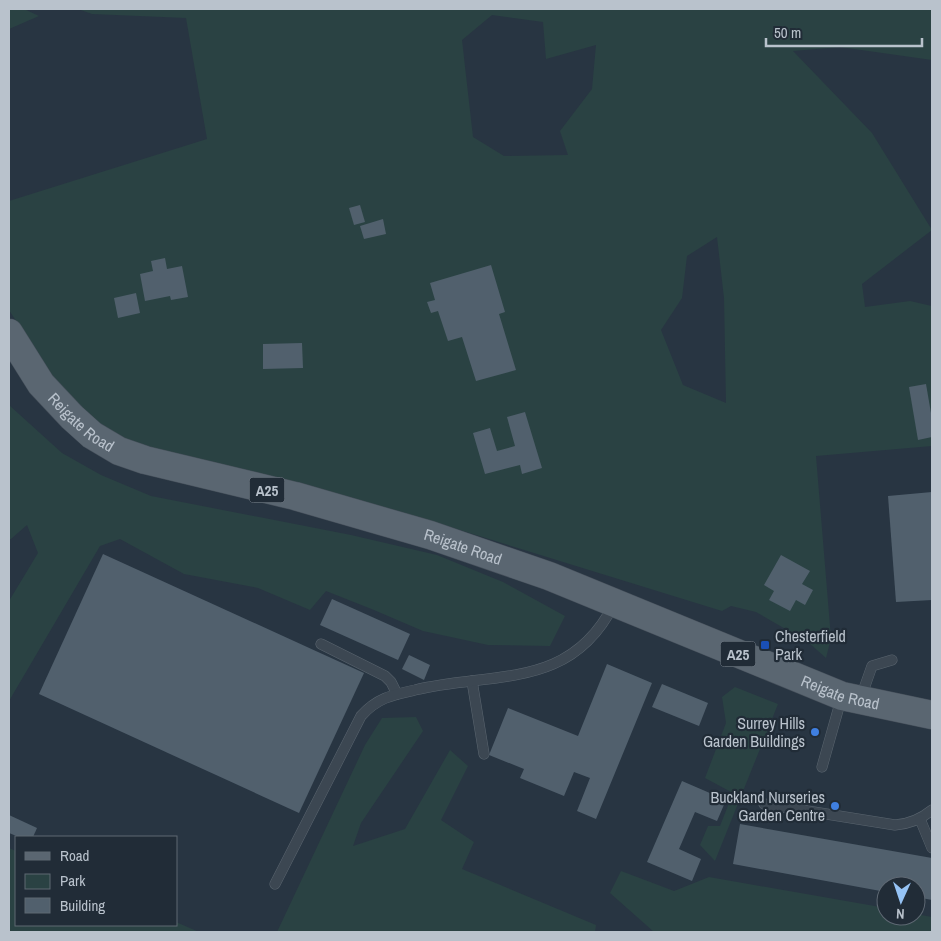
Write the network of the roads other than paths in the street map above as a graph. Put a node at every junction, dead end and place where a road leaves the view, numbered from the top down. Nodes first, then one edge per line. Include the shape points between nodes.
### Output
1 (12, 339) edge
2 (615, 603) junction
3 (321, 644) dead end
4 (892, 660) dead end
5 (472, 681) junction
6 (397, 694) junction
7 (851, 698) junction
8 (932, 716) edge
9 (484, 754) dead end
10 (822, 767) dead end
11 (764, 804) dead end
12 (932, 810) edge
13 (920, 819) junction
14 (932, 848) edge
15 (276, 884) dead end

1 - 2 main road, Reigate Road / A25 via 41,384 72,418 119,451 430,535 549,576
2 - 5 lane via 592,638 558,662 534,672
2 - 7 main road, Reigate Road / A25
3 - 6 lane via 385,676
4 - 7 lane via 872,666
5 - 6 lane
5 - 9 lane
6 - 15 lane via 379,700 361,716
7 - 8 main road, Reigate Road / A25
7 - 10 lane
11 - 13 lane via 895,825
12 - 13 lane
13 - 14 lane

